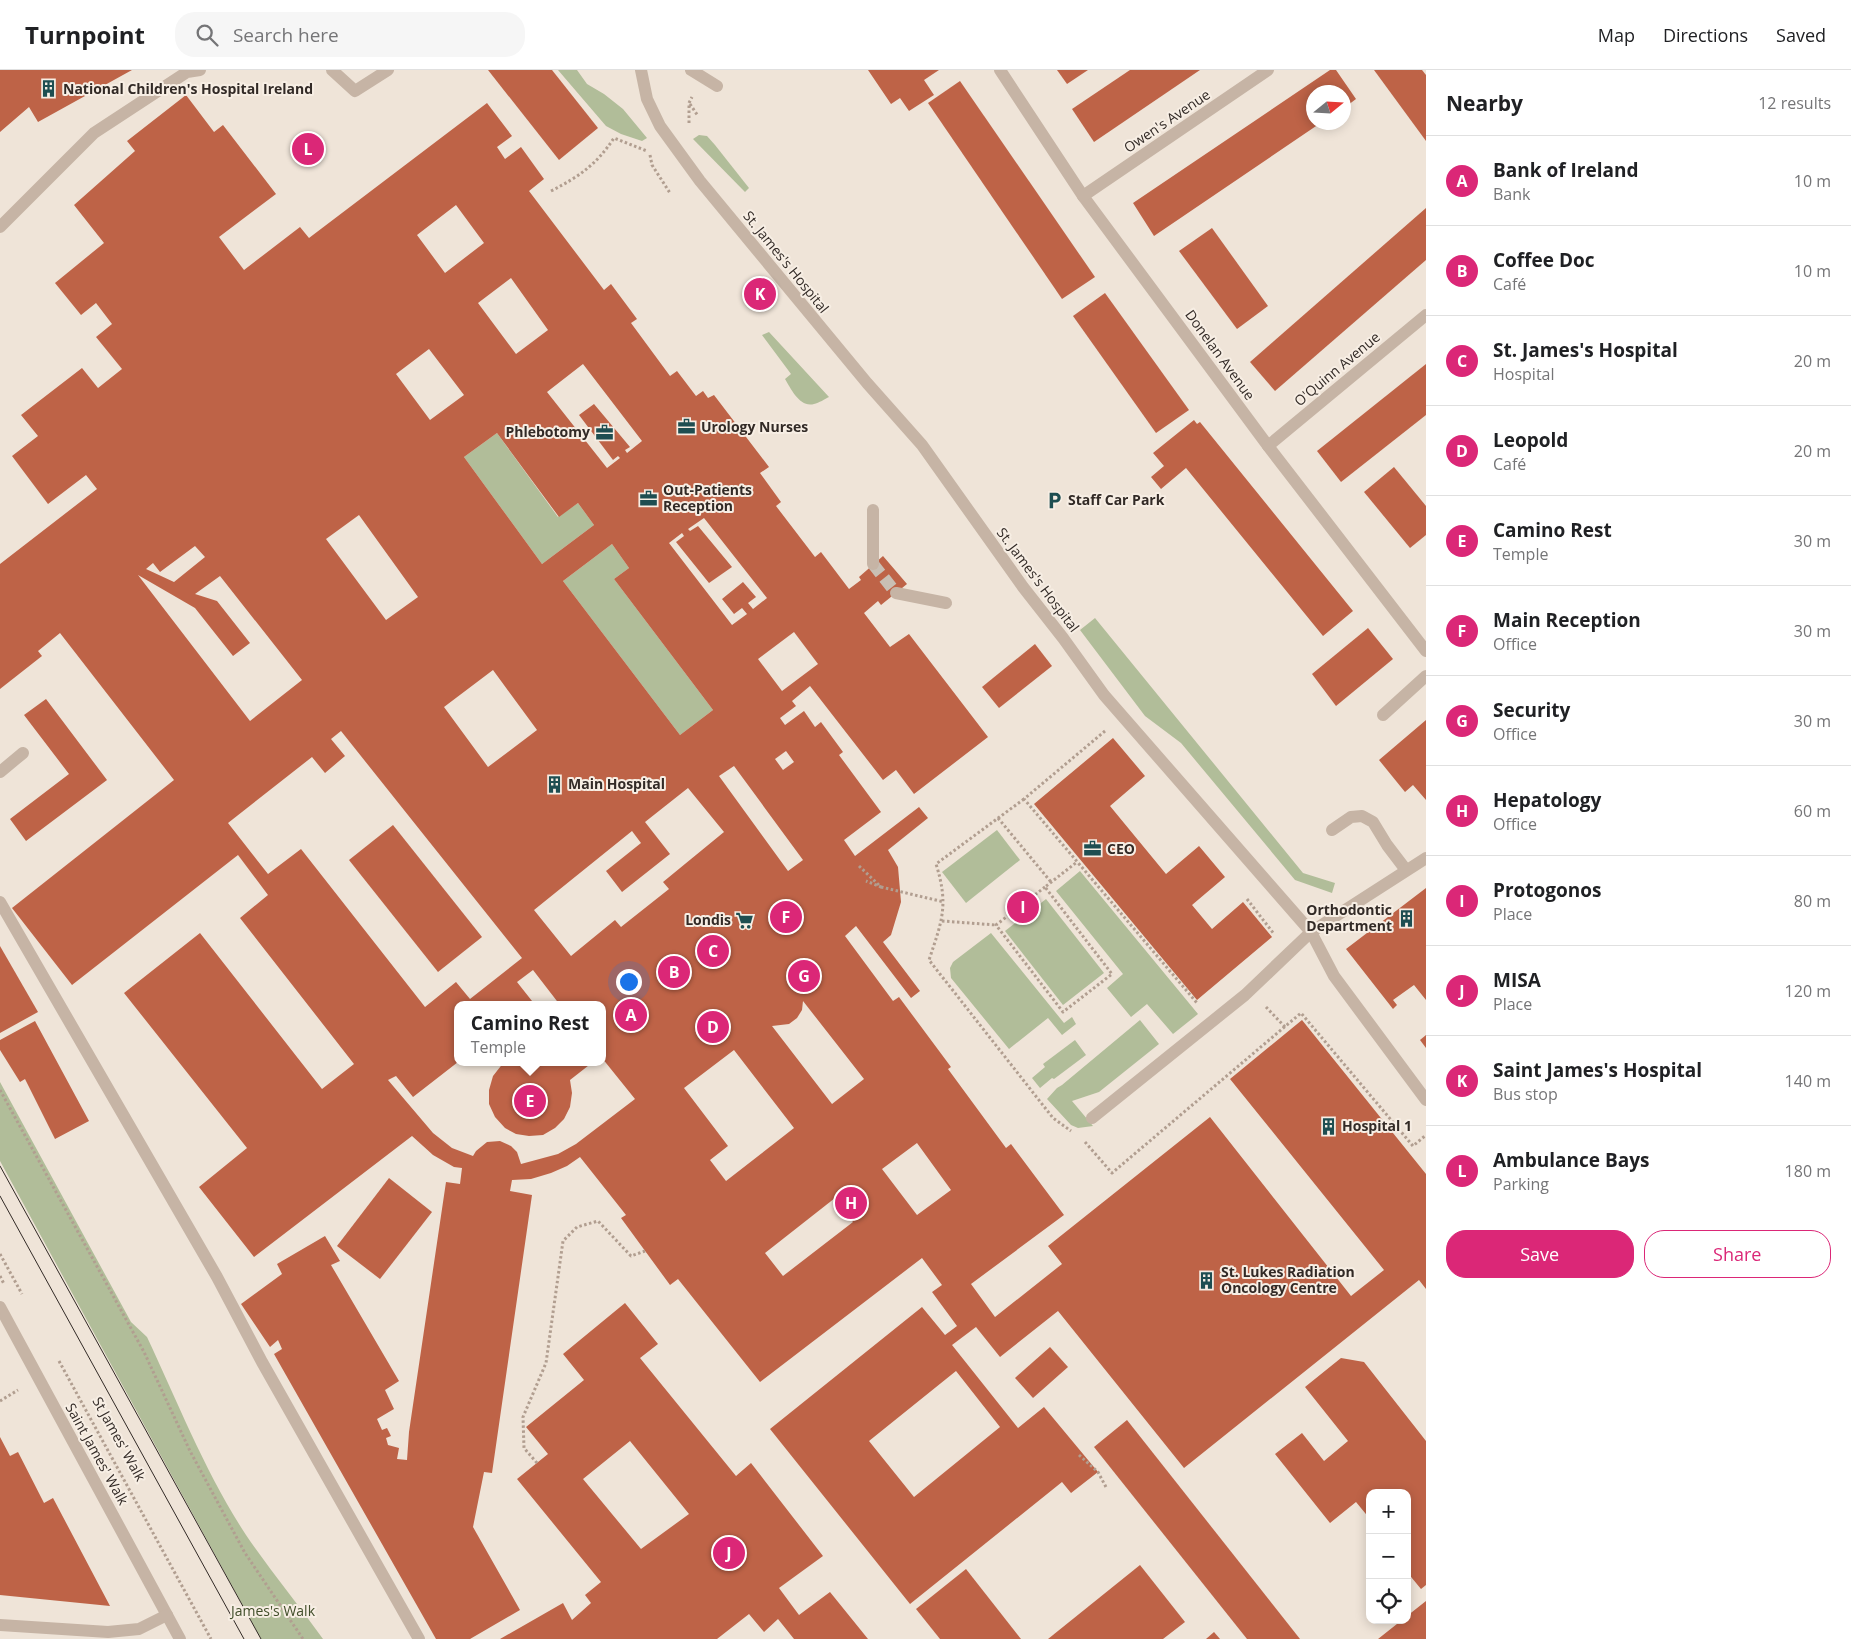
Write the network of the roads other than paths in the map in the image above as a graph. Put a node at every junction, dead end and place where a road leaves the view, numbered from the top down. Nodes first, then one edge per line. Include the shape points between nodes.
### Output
1 (200, 70) edge
2 (332, 70) edge
3 (388, 70) edge
4 (641, 70) edge
5 (690, 70) edge
6 (1000, 70) edge
7 (1268, 70) edge
8 (717, 86) dead end
9 (1084, 196) junction
10 (0, 227) edge
11 (1426, 315) edge
12 (1268, 446) junction
13 (873, 510) dead end
14 (874, 564) tunnel mouth
15 (896, 593) tunnel mouth
16 (946, 603) dead end
17 (1426, 651) edge
18 (1426, 676) edge
19 (1383, 715) dead end
20 (23, 753) dead end
21 (0, 772) edge
22 (1332, 830) dead end
23 (1426, 858) edge
24 (1406, 870) junction
25 (0, 902) edge
26 (1311, 932) junction
27 (1426, 1100) edge
28 (1092, 1118) dead end
29 (0, 1307) edge
30 (167, 1615) junction
31 (0, 1625) edge
32 (180, 1639) edge
33 (420, 1639) edge

1 - 10 street via 187,72 94,133
2 - 3 street via 355,91
4 - 26 street, St. James's Hospital via 647,100 660,126 700,181 922,445 1023,587 1122,716
5 - 8 street
6 - 9 street, Donelan Avenue
7 - 9 street, Owen's Avenue
9 - 12 street, Donelan Avenue
11 - 12 street, O'Quinn Avenue
12 - 17 street, Donelan Avenue
13 - 14 street
15 - 16 street
18 - 19 street
20 - 21 street
22 - 24 street via 1351,816 1362,816 1373,822
23 - 24 street
24 - 26 street
25 - 33 street via 218,1277 262,1362
26 - 27 street, St. James's Hospital via 1334,976
26 - 28 street via 1245,995
29 - 30 street, Saint James' Walk
30 - 31 street via 139,1629 108,1632
30 - 32 street

